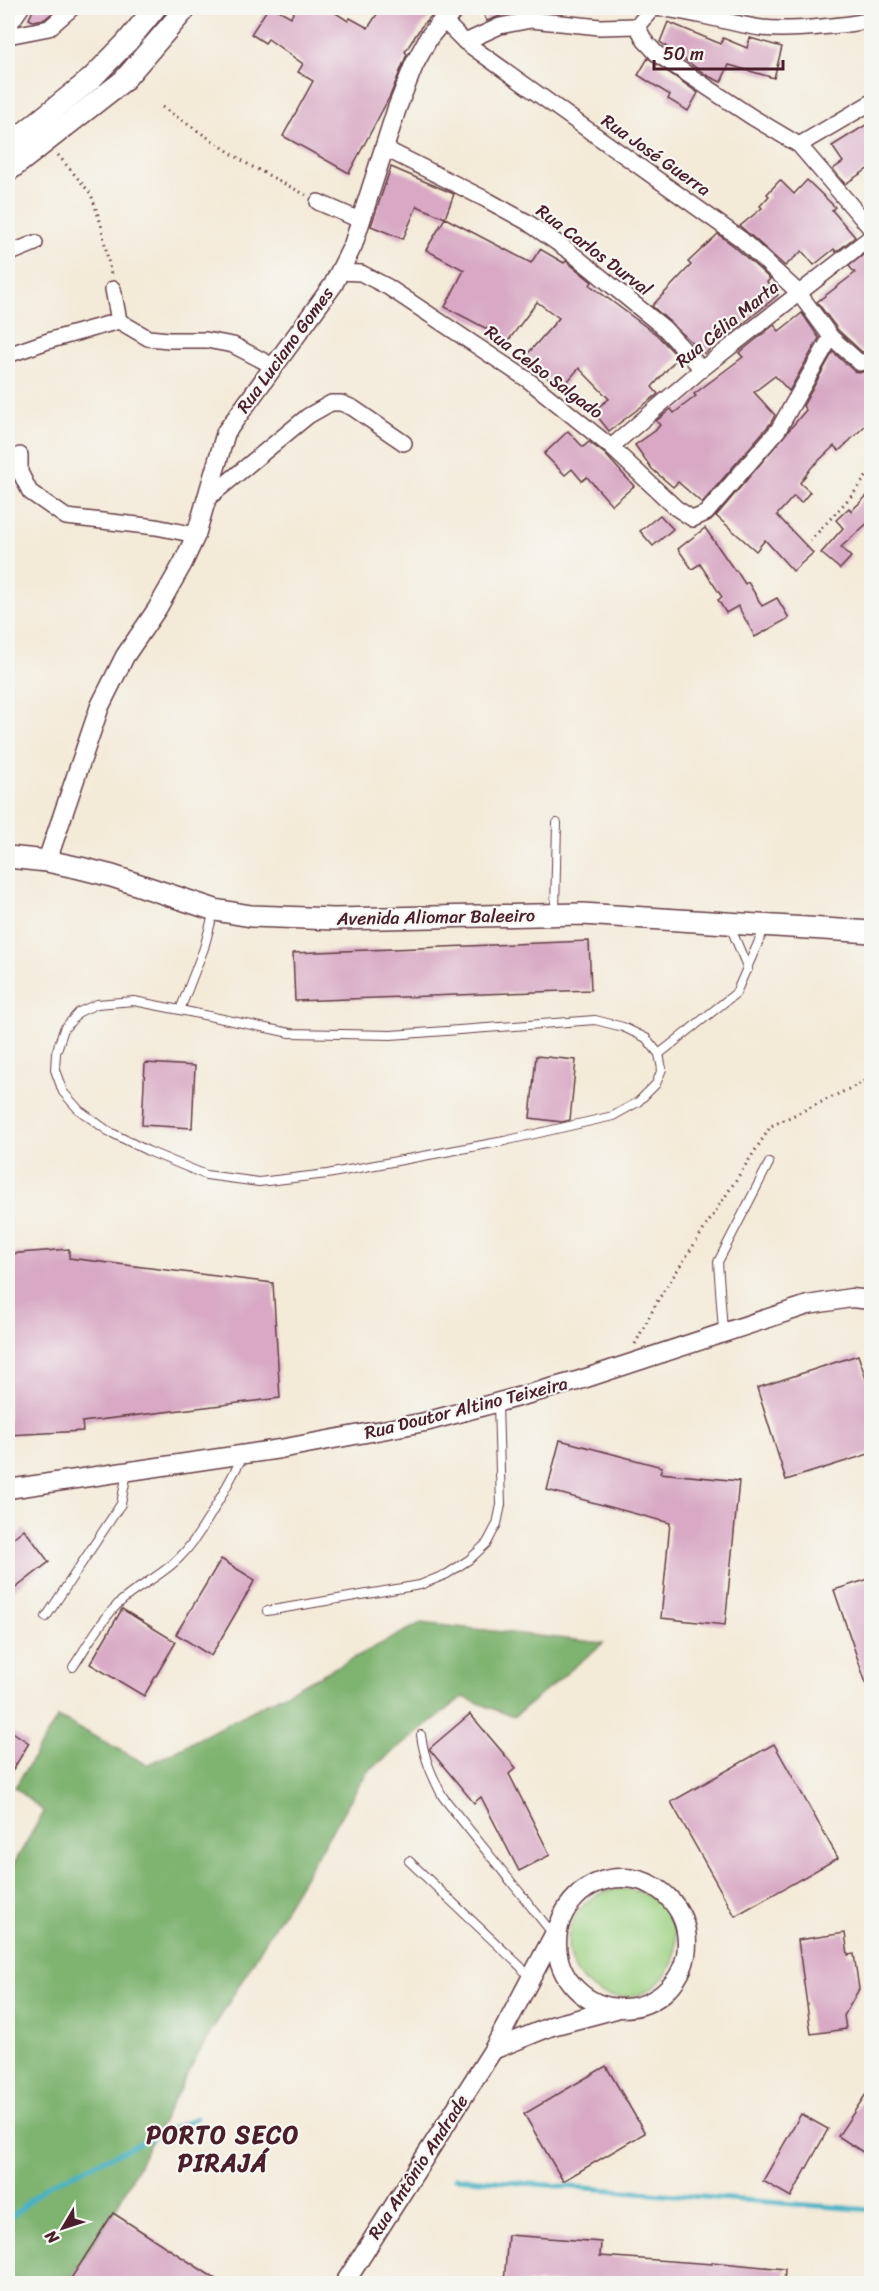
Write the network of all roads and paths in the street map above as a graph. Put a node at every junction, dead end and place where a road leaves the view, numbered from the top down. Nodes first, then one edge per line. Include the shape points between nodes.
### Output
1 (21, 8) edge
2 (72, 8) edge
3 (155, 8) edge
4 (186, 8) edge
5 (458, 8) edge
6 (442, 20) junction
7 (872, 20) edge
8 (637, 26) junction
9 (8, 27) edge
10 (8, 36) edge
11 (465, 42) junction
12 (872, 102) edge
13 (162, 107) dead end
14 (799, 145) junction
15 (8, 146) edge
16 (384, 148) junction
17 (55, 152) dead end
18 (8, 171) edge
19 (318, 202) joint
20 (362, 221) junction
21 (872, 230) edge
22 (872, 236) edge
23 (35, 243) dead end
24 (8, 254) edge
25 (338, 272) junction
26 (113, 289) joint
27 (798, 292) junction
28 (119, 321) junction
29 (831, 337) junction
30 (8, 355) edge
31 (872, 359) edge
32 (275, 367) junction
33 (702, 369) junction
34 (404, 443) dead end
35 (611, 447) junction
36 (20, 455) dead end
37 (872, 469) edge
38 (207, 499) junction
39 (196, 535) junction
40 (810, 542) dead end
41 (557, 823) dead end
42 (8, 857) edge
43 (47, 861) junction
44 (215, 910) junction
45 (555, 914) junction
46 (766, 924) junction
47 (730, 925) junction
48 (872, 932) edge
49 (748, 969) junction
50 (180, 1010) junction
51 (659, 1053) junction
52 (872, 1078) edge
53 (770, 1163) dead end
54 (872, 1300) edge
55 (723, 1333) junction
56 (631, 1363) junction
57 (498, 1402) junction
58 (243, 1455) junction
59 (127, 1472) junction
60 (10, 1491) edge
61 (267, 1611) dead end
62 (46, 1617) dead end
63 (73, 1667) dead end
64 (421, 1735) dead end
65 (409, 1861) dead end
66 (557, 1930) junction
67 (531, 1980) junction
68 (620, 2008) junction
69 (493, 2050) junction
70 (344, 2283) edge

1 - 9 street
2 - 10 street via 49,28
3 - 15 main road via 91,79
4 - 18 main road via 123,81
5 - 6 street, Rua Luciano Gomes
6 - 11 street, Rua José Guerra
6 - 16 street, Rua Luciano Gomes via 414,65
7 - 8 street via 820,27 762,28 653,8
8 - 11 street via 531,21 500,26
8 - 14 street via 657,54
11 - 27 street, Rua José Guerra via 741,239
12 - 14 street
13 - 19 path via 249,165
14 - 21 street
16 - 20 street, Rua Luciano Gomes
16 - 33 street, Rua Carlos Durval via 527,222 569,251 664,328
17 - 26 path via 91,194
19 - 20 street
20 - 25 street, Rua Luciano Gomes
22 - 27 street, Rua Célia Marta
23 - 24 street
25 - 32 street, Rua Luciano Gomes via 333,285
25 - 35 street, Rua Celso Salgado via 361,273 388,287 528,380
26 - 28 street
27 - 29 street, Rua José Guerra
27 - 33 street, Rua Célia Marta
28 - 30 street
28 - 32 street via 148,338 233,345
29 - 31 street, Rua José Guerra via 860,363
29 - 35 street, Rua Celso Salgado via 778,430 698,518 687,517
32 - 38 street, Rua Luciano Gomes via 226,432
33 - 35 street, Rua Célia Marta
34 - 38 street via 353,408 331,403 308,416
36 - 39 street via 20,472 30,492 66,517
37 - 40 path
38 - 39 street, Rua Luciano Gomes
39 - 43 street, Rua Luciano Gomes via 100,706
41 - 45 lane
42 - 43 main road, Avenida Aliomar Baleeiro
43 - 44 main road, Avenida Aliomar Baleeiro via 112,876
44 - 45 main road, Avenida Aliomar Baleeiro via 291,919
44 - 50 lane
45 - 47 main road, Avenida Aliomar Baleeiro
46 - 47 main road, Avenida Aliomar Baleeiro
46 - 48 main road, Avenida Aliomar Baleeiro
46 - 49 lane
47 - 49 lane
49 - 51 lane via 736,993
50 - 51 lane via 290,1033 391,1035 595,1020 646,1038
50 - 51 lane via 134,1001 98,1004 79,1012 64,1029 56,1053 55,1070 63,1092 79,1110 108,1131 148,1151 206,1175 259,1182 338,1172 614,1116 638,1102 656,1084 662,1069
52 - 56 path via 771,1126 658,1300 636,1341
53 - 55 lane via 718,1262
54 - 55 street, Rua Doutor Altino Teixeira via 850,1298 808,1305
55 - 56 street, Rua Doutor Altino Teixeira
56 - 57 street, Rua Doutor Altino Teixeira
57 - 58 street, Rua Doutor Altino Teixeira via 425,1422
57 - 61 lane via 501,1504 487,1543 470,1559 420,1585
58 - 59 street, Rua Doutor Altino Teixeira
58 - 63 lane via 182,1556 119,1603
59 - 60 street, Rua Doutor Altino Teixeira
59 - 62 lane via 121,1504
64 - 66 lane via 430,1772 443,1797
65 - 67 lane
66 - 67 street, Rua Antônio Andrade
66 - 68 street via 561,1965 569,1981 598,2004
66 - 68 street via 569,1905 585,1889 605,1880 627,1878 649,1883 668,1896 681,1914 687,1936 686,1958 677,1979 662,1995 642,2005
67 - 69 street, Rua Antônio Andrade
68 - 69 street via 552,2026
69 - 70 street, Rua Antônio Andrade

